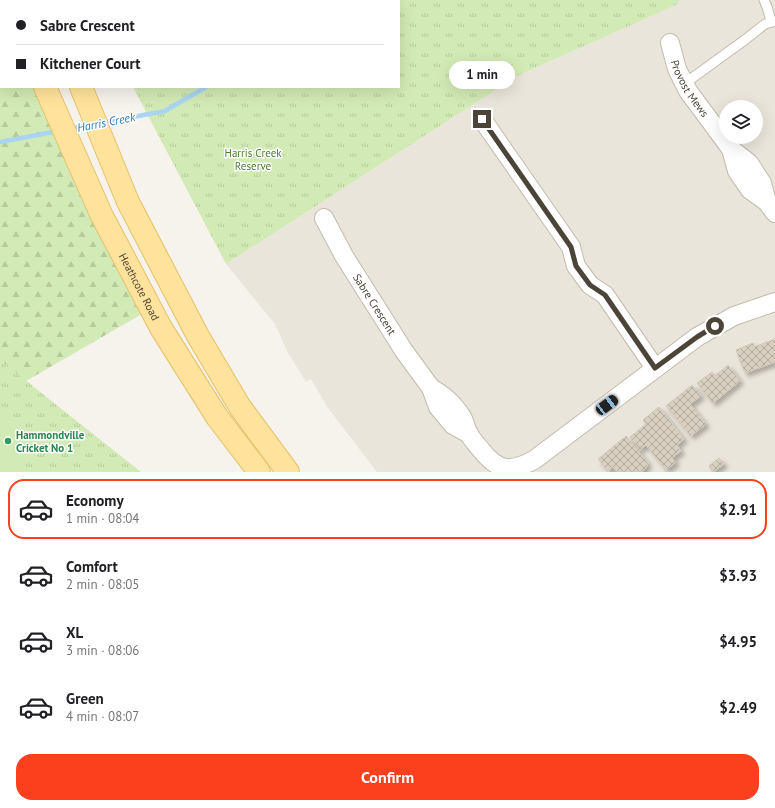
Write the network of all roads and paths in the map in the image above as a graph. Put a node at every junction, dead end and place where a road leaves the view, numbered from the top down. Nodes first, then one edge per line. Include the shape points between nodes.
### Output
1 (764, 0) edge
2 (773, 21) edge
3 (670, 43) dead end
4 (684, 84) junction
5 (45, 88) edge
6 (81, 88) edge
7 (482, 119) dead end
8 (771, 207) edge
9 (324, 218) dead end
10 (775, 302) edge
11 (655, 368) junction
12 (259, 472) edge
13 (288, 472) edge

1 - 2 lane
2 - 4 lane via 765,24
3 - 4 street, Provost Mews
4 - 8 street, Provost Mews via 730,149 749,163 762,183
5 - 12 main road, Heathcote Road via 102,214 161,328 217,417
6 - 13 main road via 128,202 198,336 240,407
7 - 11 street via 571,247 586,258 601,278 605,295
9 - 11 street, Sabre Crescent via 344,256 404,351 431,388 448,398 463,418 469,434 500,468 521,468 534,460
10 - 11 street, Sabre Crescent via 752,308 715,326

